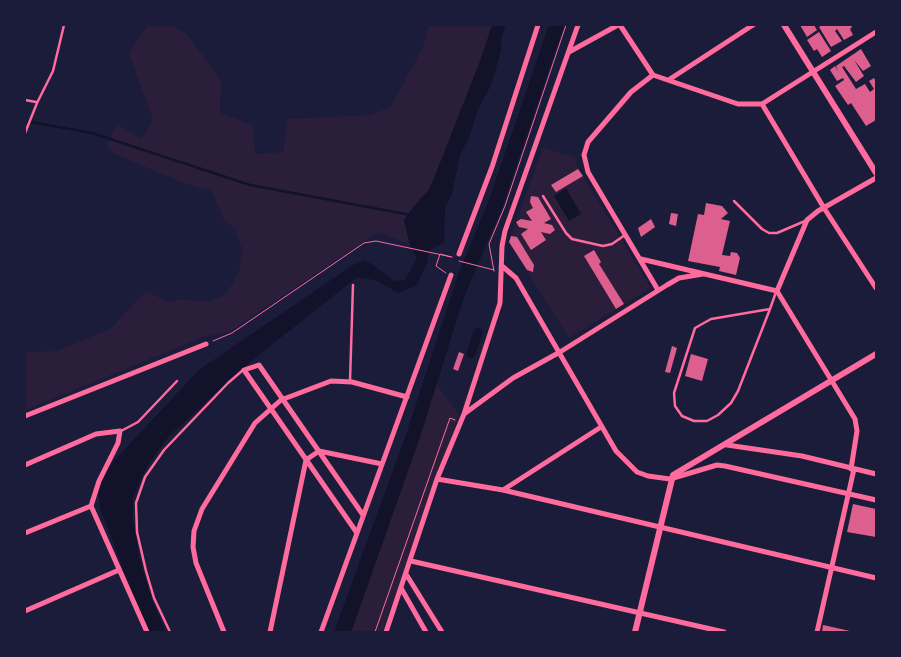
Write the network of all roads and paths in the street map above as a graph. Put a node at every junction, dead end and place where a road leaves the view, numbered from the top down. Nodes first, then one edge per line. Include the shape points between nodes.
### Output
1 (64, 25) edge
2 (538, 25) edge
3 (578, 25) edge
4 (619, 25) edge
5 (753, 25) edge
6 (784, 25) edge
7 (876, 32) edge
8 (569, 52) junction
9 (813, 71) junction
10 (653, 75) junction
11 (670, 79) junction
12 (25, 100) edge
13 (36, 102) junction
14 (762, 104) junction
15 (25, 133) edge
16 (876, 173) edge
17 (876, 178) edge
18 (543, 196) dead end
19 (734, 201) dead end
20 (824, 208) junction
21 (807, 220) junction
22 (626, 234) junction
23 (459, 254) dead end
24 (453, 258) junction
25 (642, 259) junction
26 (502, 268) junction
27 (449, 274) joint
28 (703, 274) junction
29 (353, 286) dead end
30 (876, 288) edge
31 (658, 290) junction
32 (777, 291) junction
33 (770, 309) junction
34 (206, 344) joint
35 (560, 352) junction
36 (876, 354) edge
37 (244, 370) junction
38 (178, 381) dead end
39 (350, 381) junction
40 (833, 381) junction
41 (407, 397) junction
42 (284, 399) junction
43 (270, 408) junction
44 (464, 414) junction
45 (25, 416) edge
46 (460, 422) junction
47 (601, 427) junction
48 (120, 431) junction
49 (727, 444) junction
50 (319, 451) junction
51 (306, 460) junction
52 (382, 464) junction
53 (25, 466) edge
54 (853, 469) junction
55 (876, 474) edge
56 (670, 478) junction
57 (437, 479) junction
58 (504, 490) junction
59 (849, 494) junction
60 (876, 500) edge
61 (91, 506) junction
62 (363, 515) junction
63 (660, 528) junction
64 (25, 533) edge
65 (357, 533) junction
66 (411, 561) junction
67 (832, 568) junction
68 (119, 570) junction
69 (406, 574) junction
70 (876, 578) edge
71 (401, 588) junction
72 (25, 611) edge
73 (640, 612) junction
74 (146, 630) edge
75 (138, 632) edge
76 (170, 632) edge
77 (224, 632) edge
78 (270, 632) edge
79 (322, 632) edge
80 (375, 632) edge
81 (386, 632) edge
82 (426, 632) edge
83 (442, 632) edge
84 (635, 632) edge
85 (724, 632) edge
86 (817, 632) edge

1 - 13 lane via 53,71
2 - 23 street via 492,167
3 - 8 street
4 - 8 street
4 - 10 street
5 - 11 street
6 - 9 street
7 - 9 street
8 - 26 street via 505,231
9 - 14 street
9 - 16 street
10 - 11 street
10 - 22 street via 631,92 585,148 588,172
11 - 14 street via 738,104
12 - 13 lane
13 - 15 lane
14 - 20 street
17 - 20 street
18 - 22 lane via 572,239 602,246 612,244
19 - 21 lane via 769,233 778,233
20 - 21 street
20 - 30 street
21 - 32 street
22 - 25 street
24 - 26 path via 482,268
24 - 27 path via 440,254 436,266
24 - 34 path via 376,241 364,243 232,333
25 - 28 street
25 - 31 street
26 - 35 street via 516,278
26 - 44 street via 500,303
27 - 41 street
28 - 31 street via 679,278
28 - 32 street
29 - 39 lane
31 - 35 street
32 - 33 lane
32 - 40 street
33 - 33 lane via 731,403 707,421 694,422 682,416 675,406 674,393 695,328 711,318
34 - 45 street
35 - 44 street via 512,378
35 - 47 street
36 - 40 street
37 - 42 street via 259,366
37 - 43 street
37 - 76 lane via 164,450 145,477 136,503 136,532 146,571
38 - 48 lane via 138,422
39 - 41 street
39 - 42 street via 325,383
40 - 49 street
40 - 54 street via 856,423
41 - 52 street
42 - 43 street
42 - 50 street
43 - 51 street
43 - 77 street via 255,423 202,509 194,530 196,563
44 - 46 street
46 - 57 street
46 - 80 path via 450,418
47 - 56 street via 616,451 637,472
47 - 58 street
48 - 53 street via 96,434
48 - 61 street
49 - 54 street via 802,456
49 - 56 street via 684,466
50 - 51 street
50 - 52 street
50 - 62 street
51 - 65 street
51 - 78 street
52 - 62 street
54 - 55 street
54 - 59 street
56 - 59 street via 717,465
56 - 63 street
57 - 58 street
57 - 66 street
58 - 63 street
59 - 60 street
59 - 67 street
61 - 64 street
61 - 68 street
62 - 65 street
63 - 67 street
63 - 73 street
65 - 79 street
66 - 69 street
66 - 73 street
67 - 70 street
67 - 86 street
68 - 72 street
68 - 74 street
69 - 71 street
69 - 83 street
71 - 81 street
71 - 82 street
73 - 84 street
73 - 85 street
74 - 75 street

